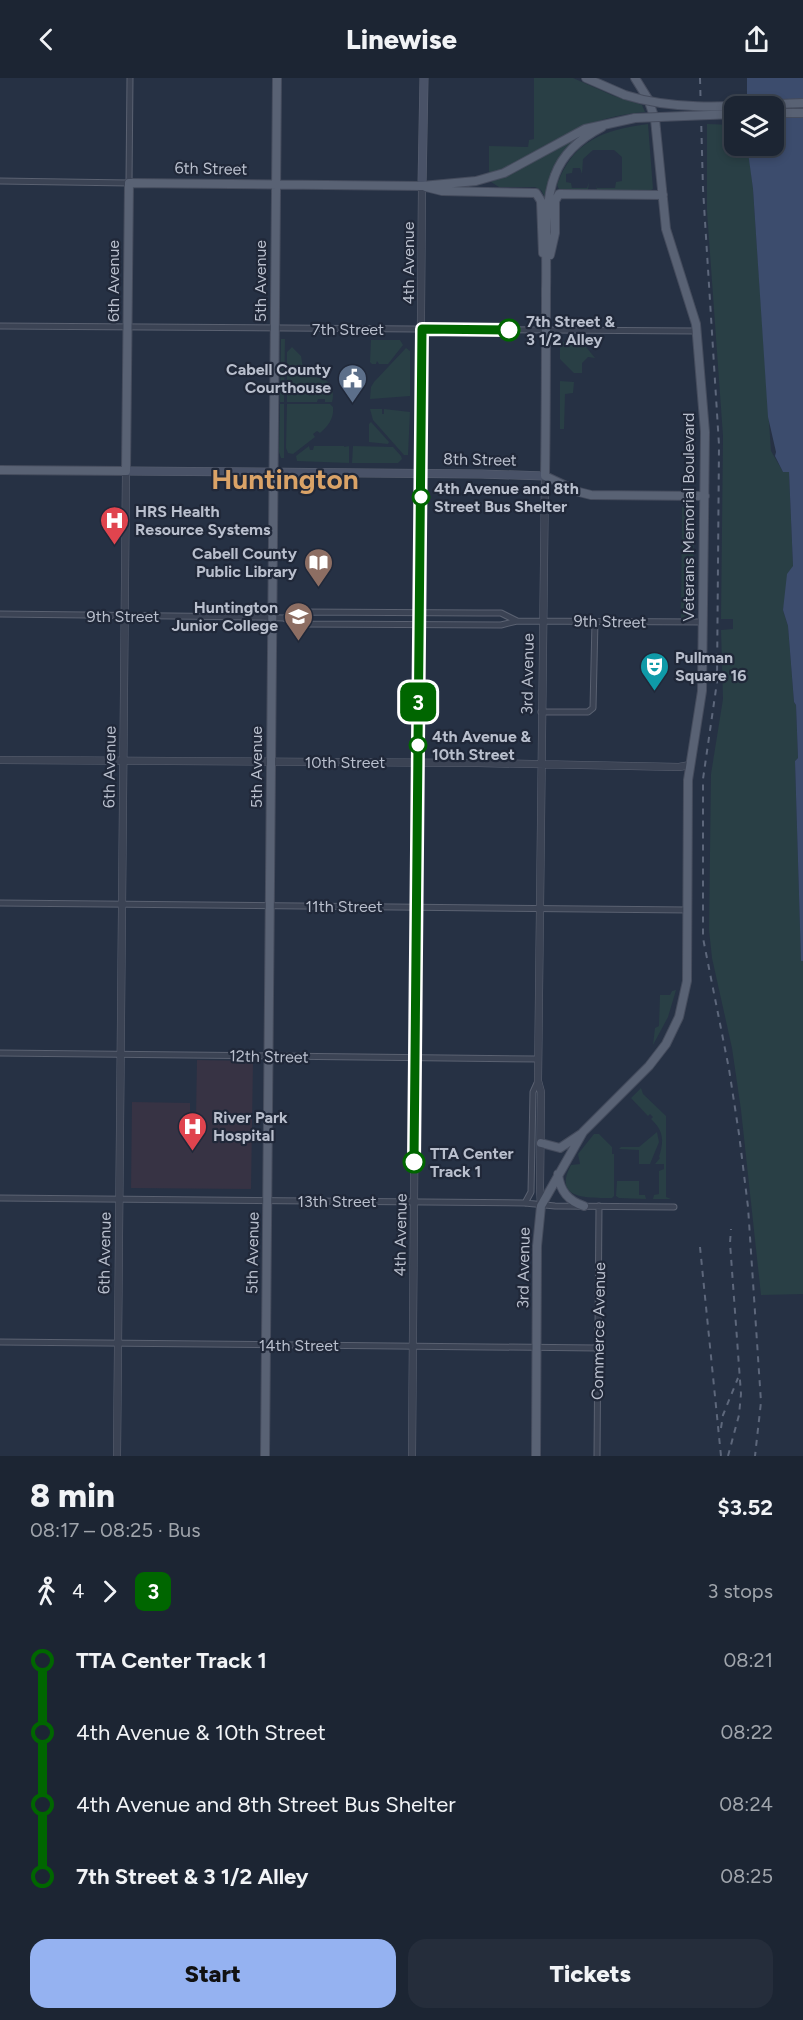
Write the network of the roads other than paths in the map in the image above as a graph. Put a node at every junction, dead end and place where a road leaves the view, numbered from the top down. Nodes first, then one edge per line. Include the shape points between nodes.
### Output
1 (130, 78) edge
2 (277, 78) edge
3 (424, 78) edge
4 (586, 78) edge
5 (635, 78) edge
6 (803, 103) edge
7 (784, 113) edge
8 (803, 113) edge
9 (724, 114) edge
10 (616, 121) junction
11 (0, 181) edge
12 (129, 183) junction
13 (276, 184) junction
14 (422, 186) junction
15 (663, 195) junction
16 (546, 267) junction
17 (0, 326) edge
18 (128, 327) junction
19 (275, 329) junction
20 (422, 329) junction
21 (546, 331) junction
22 (697, 331) junction
23 (0, 470) edge
24 (126, 471) junction
25 (274, 472) junction
26 (420, 474) junction
27 (545, 476) junction
28 (705, 496) junction
29 (419, 612) junction
30 (0, 615) edge
31 (125, 616) junction
32 (272, 617) junction
33 (283, 618) junction
34 (517, 621) junction
35 (542, 621) junction
36 (595, 621) junction
37 (702, 622) junction
38 (419, 624) junction
39 (541, 712) junction
40 (0, 760) edge
41 (124, 760) junction
42 (270, 762) junction
43 (418, 763) junction
44 (540, 765) junction
45 (690, 765) junction
46 (0, 903) edge
47 (123, 904) junction
48 (269, 906) junction
49 (416, 907) junction
50 (539, 908) junction
51 (688, 910) junction
52 (0, 1053) edge
53 (121, 1054) junction
54 (268, 1056) junction
55 (415, 1057) junction
56 (538, 1059) junction
57 (538, 1081) junction
58 (583, 1132) junction
59 (541, 1143) junction
60 (558, 1174) junction
61 (0, 1198) edge
62 (120, 1199) junction
63 (267, 1201) junction
64 (414, 1202) junction
65 (525, 1203) junction
66 (541, 1206) junction
67 (584, 1206) junction
68 (599, 1206) junction
69 (674, 1207) dead end
70 (0, 1342) edge
71 (119, 1343) junction
72 (266, 1345) junction
73 (413, 1346) junction
74 (537, 1347) junction
75 (597, 1348) junction
76 (117, 1456) edge
77 (265, 1456) edge
78 (412, 1456) edge
79 (536, 1456) edge
80 (597, 1456) edge

1 - 12 street, 6th Avenue
2 - 13 main road, 5th Avenue
3 - 14 main road, 4th Avenue
4 - 6 main road, bridge via 625,95 671,105
5 - 15 main road, Veterans Memorial Boulevard via 655,120
7 - 8 main road
9 - 10 main road, bridge
10 - 14 main road via 566,138 494,177
10 - 16 main road via 584,137 559,166 550,195
11 - 12 street, 6th Street
12 - 13 main road, 6th Street
12 - 18 main road, 6th Avenue
13 - 14 main road, 6th Street
13 - 19 main road, 5th Avenue
14 - 16 main road via 442,191 536,193 541,201 541,241
14 - 20 street, 4th Avenue
15 - 16 main road via 559,194 555,201 554,242
15 - 22 main road, Veterans Memorial Boulevard via 667,234
16 - 21 main road, 3rd Avenue
17 - 18 street, 7th Street
18 - 19 street, 7th Street
18 - 24 main road, 6th Avenue
19 - 20 street, 7th Street
19 - 25 main road, 5th Avenue
20 - 21 street, 7th Street
20 - 26 street, 4th Avenue
21 - 22 street, 7th Street
21 - 27 main road, 3rd Avenue
22 - 28 main road, Veterans Memorial Boulevard via 705,432
23 - 24 main road, 8th Street
24 - 25 main road, 8th Street
24 - 31 street, 6th Avenue
25 - 26 main road, 8th Street
25 - 32 main road, 5th Avenue
26 - 27 main road, 8th Street
26 - 29 street, 4th Avenue
27 - 28 main road, 8th Street via 591,495
27 - 35 street, 3rd Avenue
28 - 37 main road, Veterans Memorial Boulevard
29 - 33 street, 9th Street via 303,612
29 - 34 street, 9th Street via 501,613
29 - 38 street, 4th Avenue
30 - 31 street, 9th Street
31 - 32 street, 9th Street
31 - 41 street, 6th Avenue
32 - 33 street, 9th Street
32 - 42 main road, 5th Avenue
33 - 38 street, 9th Street via 301,624
34 - 35 street, 9th Street
34 - 38 street, 9th Street via 501,625
35 - 36 street, 9th Street
35 - 39 street, 3rd Avenue
36 - 37 street, 9th Street
36 - 39 street via 593,708 588,712
37 - 45 main road, Veterans Memorial Boulevard via 701,700
38 - 43 street, 4th Avenue
39 - 44 street, 3rd Avenue
40 - 41 street, 10th Street
41 - 42 street, 10th Street
41 - 47 street, 6th Avenue
42 - 43 street, 10th Street
42 - 48 main road, 5th Avenue
43 - 44 street, 10th Street
43 - 49 street, 4th Avenue
44 - 45 street, 10th Street
44 - 50 street, 3rd Avenue
45 - 51 main road, Veterans Memorial Boulevard
46 - 47 street, 11th Street
47 - 48 street, 11th Street
47 - 53 street, 6th Avenue
48 - 49 street, 11th Street
48 - 54 main road, 5th Avenue
49 - 50 street, 11th Street
49 - 55 street, 4th Avenue
50 - 51 street, 11th Street
50 - 56 street, 3rd Avenue
51 - 58 main road, Veterans Memorial Boulevard via 686,989 666,1044
52 - 53 street, 12th Street
53 - 54 street, 12th Street
53 - 62 street, 6th Avenue
54 - 55 street, 12th Street
54 - 63 main road, 5th Avenue
55 - 56 street, 12th Street
55 - 64 street, 4th Avenue
56 - 57 street, 3rd Avenue
57 - 59 street, 3rd Avenue via 542,1092
57 - 65 street, 3rd Avenue via 533,1092 531,1192
58 - 59 main road via 562,1147
58 - 60 main road, Veterans Memorial Boulevard
59 - 66 street, 3rd Avenue
60 - 66 main road, Veterans Memorial Boulevard
60 - 67 main road via 565,1194
61 - 62 street, 13th Street
62 - 63 street, 13th Street
62 - 71 street, 6th Avenue
63 - 64 street, 13th Street
63 - 72 main road, 5th Avenue
64 - 65 street, 13th Street
64 - 73 street, 4th Avenue
65 - 66 street, 13th Street
66 - 67 street, 13th Street
66 - 74 main road, 3rd Avenue
67 - 68 street, 13th Street
68 - 69 street, 13th Street
68 - 75 street, Commerce Avenue
70 - 71 street, 14th Street
71 - 72 street, 14th Street
71 - 76 street, 6th Avenue
72 - 73 street, 14th Street
72 - 77 main road, 5th Avenue
73 - 74 street, 14th Street
73 - 78 street, 4th Avenue
74 - 75 street, 14th Street
74 - 79 main road, 3rd Avenue
75 - 80 street, Commerce Avenue

